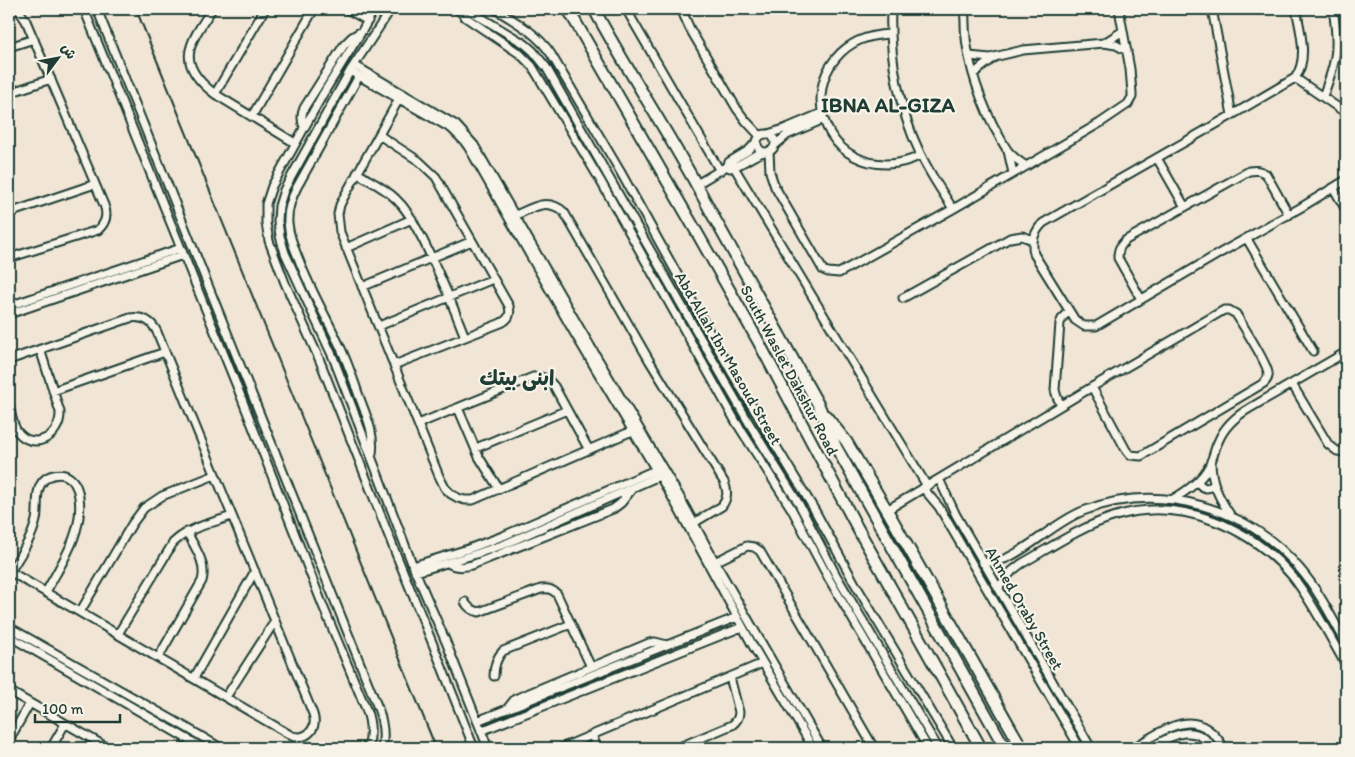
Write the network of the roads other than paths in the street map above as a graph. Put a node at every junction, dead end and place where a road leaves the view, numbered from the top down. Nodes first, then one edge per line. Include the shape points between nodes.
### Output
1 (18, 9) edge
2 (84, 9) edge
3 (97, 9) edge
4 (212, 9) edge
5 (265, 9) edge
6 (314, 9) edge
7 (347, 9) edge
8 (374, 9) edge
9 (390, 9) edge
10 (458, 9) edge
11 (466, 9) edge
12 (495, 9) edge
13 (568, 9) edge
14 (594, 9) edge
15 (626, 9) edge
16 (681, 9) edge
17 (891, 9) edge
18 (966, 9) edge
19 (1119, 9) edge
20 (1212, 9) edge
21 (1296, 9) edge
22 (1333, 9) edge
23 (368, 21) junction
24 (362, 31) junction
25 (1123, 31) junction
26 (890, 34) junction
27 (34, 39) junction
28 (1104, 43) junction
29 (9, 47) edge
30 (1126, 51) junction
31 (969, 56) junction
32 (996, 57) junction
33 (352, 68) junction
34 (974, 74) junction
35 (359, 76) junction
36 (1295, 78) junction
37 (51, 79) junction
38 (130, 89) junction
39 (9, 93) edge
40 (119, 94) junction
41 (215, 94) junction
42 (1323, 96) junction
43 (399, 99) junction
44 (1346, 112) edge
45 (252, 116) junction
46 (823, 116) junction
47 (1232, 116) junction
48 (309, 117) junction
49 (441, 119) junction
50 (592, 122) junction
51 (320, 124) junction
52 (304, 127) junction
53 (581, 129) junction
54 (379, 135) junction
55 (762, 137) junction
56 (295, 143) junction
57 (770, 149) junction
58 (1008, 151) junction
59 (921, 155) junction
60 (1156, 158) junction
61 (599, 160) junction
62 (298, 164) junction
63 (591, 165) junction
64 (1026, 166) junction
65 (731, 167) junction
66 (306, 168) junction
67 (720, 171) junction
68 (358, 173) junction
69 (1013, 173) junction
70 (1346, 180) edge
71 (95, 184) junction
72 (697, 184) junction
73 (495, 188) junction
74 (1334, 189) junction
75 (1185, 207) junction
76 (953, 209) junction
77 (1346, 210) edge
78 (9, 213) edge
79 (1289, 215) junction
80 (514, 216) junction
81 (412, 219) junction
82 (1247, 239) junction
83 (1033, 240) junction
84 (472, 241) junction
85 (346, 248) junction
86 (294, 249) junction
87 (182, 252) junction
88 (285, 253) junction
89 (9, 258) edge
90 (432, 258) junction
91 (161, 259) junction
92 (540, 267) junction
93 (666, 277) junction
94 (493, 279) junction
95 (658, 282) junction
96 (362, 287) junction
97 (314, 295) junction
98 (449, 297) junction
99 (903, 298) dead end
100 (306, 299) junction
101 (1141, 299) junction
102 (9, 306) edge
103 (1069, 311) junction
104 (9, 314) edge
105 (379, 326) junction
106 (696, 332) junction
107 (689, 336) junction
108 (465, 337) junction
109 (40, 349) junction
110 (1313, 351) dead end
111 (165, 352) junction
112 (1346, 352) edge
113 (343, 353) junction
114 (334, 357) junction
115 (9, 360) edge
116 (394, 365) junction
117 (242, 367) junction
118 (231, 372) junction
119 (1292, 384) junction
120 (728, 387) junction
121 (1092, 387) junction
122 (53, 391) junction
123 (720, 392) junction
124 (9, 404) edge
125 (1061, 405) junction
126 (819, 406) junction
127 (458, 408) junction
128 (567, 410) junction
129 (418, 424) junction
130 (632, 432) junction
131 (642, 441) junction
132 (476, 448) junction
133 (589, 450) junction
134 (1346, 452) edge
135 (372, 457) junction
136 (1212, 461) junction
137 (281, 467) junction
138 (270, 471) junction
139 (657, 473) junction
140 (215, 474) junction
141 (938, 479) junction
142 (1198, 481) junction
143 (1214, 484) junction
144 (925, 487) junction
145 (633, 488) junction
146 (499, 489) junction
147 (1173, 500) junction
148 (799, 504) junction
149 (792, 508) junction
150 (887, 510) junction
151 (232, 516) junction
152 (1231, 516) junction
153 (691, 525) junction
154 (187, 532) junction
155 (400, 532) junction
156 (388, 536) junction
157 (314, 550) junction
158 (303, 554) junction
159 (715, 562) junction
160 (448, 563) junction
161 (983, 563) junction
162 (414, 569) junction
163 (10, 571) edge
164 (255, 571) junction
165 (836, 575) junction
166 (829, 579) junction
167 (998, 588) junction
168 (46, 592) junction
169 (464, 602) dead end
170 (337, 606) junction
171 (325, 611) junction
172 (80, 612) junction
173 (737, 617) junction
174 (275, 621) junction
175 (571, 624) junction
176 (742, 626) junction
177 (9, 627) edge
178 (1339, 630) junction
179 (1023, 631) junction
180 (865, 632) junction
181 (118, 634) junction
182 (1329, 635) junction
183 (9, 636) edge
184 (1015, 636) junction
185 (761, 641) junction
186 (446, 642) junction
187 (1346, 643) edge
188 (668, 645) junction
189 (434, 646) junction
190 (753, 646) junction
191 (158, 658) junction
192 (764, 663) junction
193 (73, 664) junction
194 (1346, 665) edge
195 (591, 667) junction
196 (68, 671) junction
197 (494, 676) dead end
198 (730, 677) junction
199 (194, 678) junction
200 (9, 691) edge
201 (904, 691) junction
202 (897, 695) junction
203 (226, 697) junction
204 (30, 703) junction
205 (507, 710) junction
206 (477, 721) junction
207 (65, 724) junction
208 (181, 724) junction
209 (481, 731) junction
210 (176, 732) junction
211 (592, 735) junction
212 (9, 740) edge
213 (103, 747) edge
214 (51, 748) edge
215 (203, 748) edge
216 (220, 748) edge
217 (368, 748) edge
218 (382, 748) edge
219 (474, 748) edge
220 (488, 748) edge
221 (561, 748) edge
222 (597, 748) edge
223 (677, 748) edge
224 (813, 748) edge
225 (822, 748) edge
226 (874, 748) edge
227 (928, 748) edge
228 (938, 748) edge
229 (952, 748) edge
230 (981, 748) edge
231 (1005, 748) edge
232 (1022, 748) edge
233 (1080, 748) edge
234 (1091, 748) edge
235 (1133, 748) edge
236 (1149, 748) edge
237 (1213, 748) edge
238 (1224, 748) edge

1 - 27 street
2 - 40 street
3 - 38 street
4 - 41 street via 193,38 189,51 190,64 196,76
5 - 41 street
6 - 45 street
7 - 23 street
8 - 23 street
9 - 33 street
10 - 63 street via 532,66
11 - 53 street, Abd Allah Ibn Masoud Street via 533,51 546,67
12 - 50 street, Abd Allah Ibn Masoud Street via 543,43
13 - 230 highway, South Waslet Dahshur Road via 757,339
14 - 72 highway, South Waslet Dahshur Road
15 - 67 street
16 - 55 street via 737,109
17 - 26 street
18 - 31 street
19 - 25 street
20 - 47 street
21 - 36 street via 1302,50 1300,70
22 - 42 street via 1336,57
23 - 24 street
24 - 48 street
24 - 52 street via 344,45 304,108
25 - 28 street
25 - 30 street
26 - 46 street via 857,41 837,57 824,80 821,96
26 - 59 street via 901,101
27 - 29 street
27 - 37 street
28 - 30 street
28 - 32 street via 1022,50
30 - 64 street via 1132,93 1130,100 1110,117
31 - 32 street
31 - 34 street
32 - 34 street
33 - 35 street
33 - 49 street
33 - 51 street
34 - 58 street via 987,113
35 - 43 street
35 - 66 street
36 - 42 street
36 - 47 street
37 - 39 street
37 - 71 street
38 - 40 street
38 - 117 street
40 - 87 street
41 - 45 street
42 - 44 street
43 - 49 street
43 - 54 street
45 - 56 street
46 - 55 street
46 - 57 street
46 - 59 street via 838,144 867,162 897,164
47 - 60 street
48 - 51 street
48 - 52 street
49 - 73 street via 456,125 469,138
50 - 53 street
50 - 229 street, Abd Allah Ibn Masoud Street via 732,373
51 - 62 street
52 - 56 street
53 - 61 street, Abd Allah Ibn Masoud Street
54 - 68 street
54 - 84 street via 419,161 436,177
55 - 57 street via 774,140
55 - 57 street via 758,147
55 - 65 street via 749,150 729,162
56 - 156 street via 266,204 269,241
57 - 65 street
57 - 76 street via 770,172 779,194 823,270 834,274
58 - 64 street
58 - 69 street
59 - 76 street
60 - 75 street
60 - 83 street via 1043,223
61 - 63 street
61 - 93 street, Abd Allah Ibn Masoud Street
62 - 66 street
62 - 88 street via 279,206 278,221
63 - 95 street
64 - 69 street
65 - 67 street
65 - 144 street
66 - 86 street via 288,211
67 - 72 street
68 - 81 street via 396,198
68 - 85 street via 338,214
69 - 76 street
70 - 74 street
71 - 78 street
71 - 89 street via 106,210 102,226
72 - 126 highway, South Waslet Dahshur Road
73 - 80 street
73 - 92 street
74 - 77 street
74 - 79 street
75 - 79 street via 1255,170 1266,174
75 - 101 street via 1120,246 1118,258
79 - 82 street
80 - 92 street
80 - 153 street via 550,204 564,212 724,482 725,502
81 - 85 street
81 - 90 street
82 - 101 street
82 - 110 street
83 - 99 street via 1014,236
83 - 103 street via 1034,254
84 - 90 street
84 - 94 street
85 - 96 street
86 - 88 street
86 - 97 street
87 - 91 street
87 - 118 street
88 - 100 street
90 - 96 street
90 - 98 street
91 - 102 street
91 - 104 street
92 - 130 street
92 - 131 street
93 - 95 street
93 - 106 street, Abd Allah Ibn Masoud Street
94 - 98 street
94 - 108 street via 509,306 510,317
95 - 107 street
96 - 105 street
97 - 100 street
97 - 113 street
98 - 105 street
98 - 108 street
100 - 114 street
101 - 103 street via 1090,327 1079,324
103 - 125 street via 1060,323 1056,390
105 - 116 street
106 - 107 street
106 - 120 street, Abd Allah Ibn Masoud Street
107 - 123 street
108 - 116 street
109 - 111 street via 134,317 152,324
109 - 115 street
109 - 122 street
111 - 122 street
111 - 140 street
112 - 119 street
113 - 114 street
113 - 135 street via 372,433
114 - 135 street
116 - 129 street
117 - 118 street
117 - 137 street
118 - 138 street
119 - 134 street via 1328,444 1337,451
119 - 136 street via 1236,417 1218,441
120 - 123 street
120 - 148 street, Abd Allah Ibn Masoud Street
121 - 121 street via 1126,450 1130,455 1141,456 1264,383 1268,373 1236,314 1224,310
121 - 125 street
122 - 124 street via 60,419 55,432 43,440 30,440 19,433
123 - 149 street
125 - 141 street
126 - 150 highway via 846,441
126 - 231 highway, South Waslet Dahshur Road via 836,447
127 - 128 street via 541,376 554,386
127 - 129 street
127 - 132 street
128 - 132 street
128 - 133 street
129 - 146 street via 439,476 451,494 473,500
130 - 131 street
130 - 133 street
131 - 139 street
131 - 153 street via 678,494
132 - 146 street
133 - 146 street
135 - 155 street
136 - 142 street
136 - 143 street
137 - 138 street
137 - 157 street
138 - 158 street
139 - 145 street
139 - 153 street
139 - 162 street
140 - 151 street
140 - 172 street via 162,496 144,508
141 - 144 street
141 - 161 street, Ahmed Oraby Street
142 - 143 street via 1205,488
142 - 147 street
143 - 152 street
144 - 150 street
144 - 184 street
145 - 160 street via 505,544
145 - 160 street via 613,509 472,565 456,567
147 - 152 street
147 - 161 street via 1135,499 1093,508 1066,520 1011,556
148 - 149 street
148 - 165 street, Abd Allah Ibn Masoud Street
149 - 166 street
150 - 232 highway
151 - 154 street
151 - 164 street
152 - 178 street via 1262,535 1291,559 1316,590
153 - 159 street
153 - 173 street
154 - 181 street via 170,547
154 - 191 street via 201,558 203,575
155 - 156 street
155 - 162 street
156 - 189 street
157 - 158 street
157 - 170 street
158 - 171 street
159 - 185 street
159 - 226 street via 747,546 760,551
160 - 162 street
161 - 167 street, Ahmed Oraby Street
162 - 186 street
163 - 168 street
163 - 168 street via 33,531 39,487 43,481 56,474 72,479 79,493 79,522 73,541
164 - 174 street
164 - 199 street
165 - 166 street
165 - 180 street, Abd Allah Ibn Masoud Street
166 - 180 street
167 - 179 street, Ahmed Oraby Street
167 - 182 street via 1021,564 1095,524 1136,511 1170,510 1216,522 1261,547 1299,586
168 - 172 street
169 - 175 street via 478,612 547,588 557,594
170 - 171 street
170 - 218 street via 382,718
171 - 217 street via 369,717 371,733
172 - 181 street
173 - 176 street
173 - 188 street
174 - 203 street
174 - 203 street via 313,714 313,728 302,737 292,736
175 - 195 street
175 - 197 street via 503,651 495,663
176 - 190 street
176 - 209 street
177 - 193 street
178 - 182 street
178 - 187 street
179 - 184 street
179 - 234 street, Ahmed Oraby Street
180 - 201 street, Abd Allah Ibn Masoud Street
180 - 202 street
181 - 191 street
182 - 194 street
183 - 196 street
184 - 233 street
185 - 190 street
185 - 225 street
186 - 189 street
186 - 206 street
188 - 195 street via 649,643
188 - 205 street
189 - 219 street
190 - 192 street
191 - 199 street
192 - 198 street
192 - 224 street
193 - 196 street
193 - 208 street
195 - 205 street via 516,699
196 - 210 street
198 - 211 street
198 - 223 street via 739,712 735,723
199 - 203 street
200 - 204 street
201 - 202 street
201 - 228 street, Abd Allah Ibn Masoud Street
202 - 227 street
204 - 207 street
204 - 212 street
205 - 206 street
206 - 209 street
207 - 213 street
207 - 214 street
208 - 210 street
208 - 216 street
209 - 220 street
210 - 215 street
211 - 221 street
211 - 222 street
235 - 238 street via 1172,726 1186,723 1209,730
236 - 237 street via 1172,736 1188,733 1201,737

